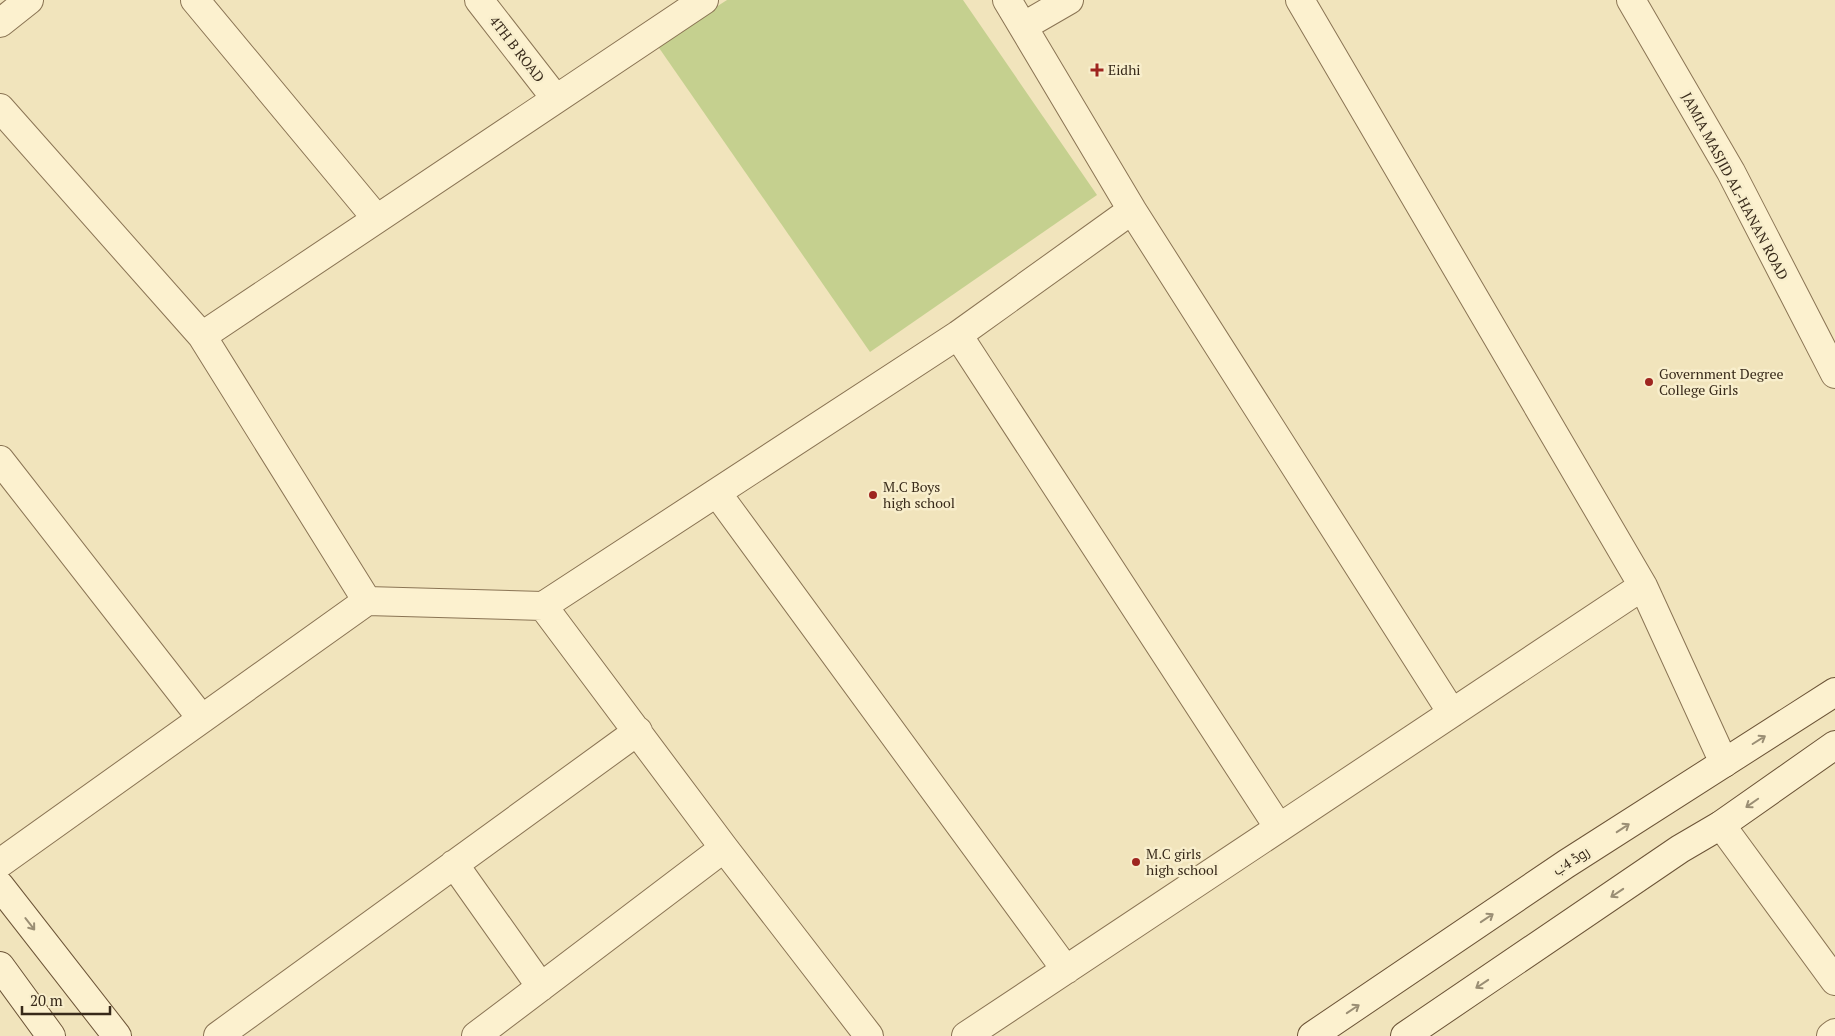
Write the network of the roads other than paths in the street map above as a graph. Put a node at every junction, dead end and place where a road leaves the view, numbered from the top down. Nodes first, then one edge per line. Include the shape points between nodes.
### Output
1 (29, 0) edge
2 (195, 0) edge
3 (479, 0) edge
4 (704, 0) edge
5 (1007, 0) edge
6 (1069, 0) edge
7 (1300, 0) edge
8 (1637, 2) edge
9 (0, 23) edge
10 (1024, 26) junction
11 (556, 99) junction
12 (0, 108) edge
13 (1132, 210) junction
14 (377, 219) junction
15 (958, 335) junction
16 (202, 336) junction
17 (1835, 374) edge
18 (0, 460) edge
19 (717, 492) junction
20 (1643, 586) junction
21 (367, 601) junction
22 (543, 606) junction
23 (1835, 692) edge
24 (1452, 713) junction
25 (202, 719) junction
26 (638, 731) junction
27 (1833, 750) edge
28 (1724, 763) junction
29 (1721, 825) junction
30 (1279, 828) junction
31 (724, 848) junction
32 (0, 863) edge
33 (454, 864) junction
34 (0, 886) edge
35 (0, 966) edge
36 (1066, 970) junction
37 (1835, 981) edge
38 (541, 987) junction
39 (1835, 1033) edge
40 (51, 1036) edge
41 (117, 1036) edge
42 (218, 1036) edge
43 (476, 1036) edge
44 (869, 1036) edge
45 (966, 1036) edge
46 (1312, 1036) edge
47 (1405, 1036) edge
48 (1831, 1036) edge

1 - 9 street
2 - 14 street
3 - 11 street, 4TH B ROAD
4 - 11 street
5 - 10 street
6 - 10 street
7 - 20 street
8 - 17 street, JAMIA MASJID AL-HANAN ROAD via 1731,172
10 - 13 street
11 - 14 street
12 - 16 street
13 - 15 street
13 - 24 street
14 - 16 street
15 - 19 street
15 - 30 street
16 - 21 street
18 - 25 street
19 - 22 street
19 - 36 street
20 - 24 street
20 - 28 street
21 - 22 street
21 - 25 street
22 - 26 street
28 -> 23 street, روڈ 4ب
24 - 30 street
25 - 32 street
26 - 31 street
26 - 33 street
27 -> 29 street
46 -> 28 street, روڈ 4ب via 1566,864
29 - 37 street
29 -> 47 street via 1680,849
30 - 36 street
31 - 38 street
31 - 44 street
33 - 38 street
33 - 42 street
34 -> 41 street
35 - 40 street
36 - 45 street
38 - 43 street
39 - 48 street

